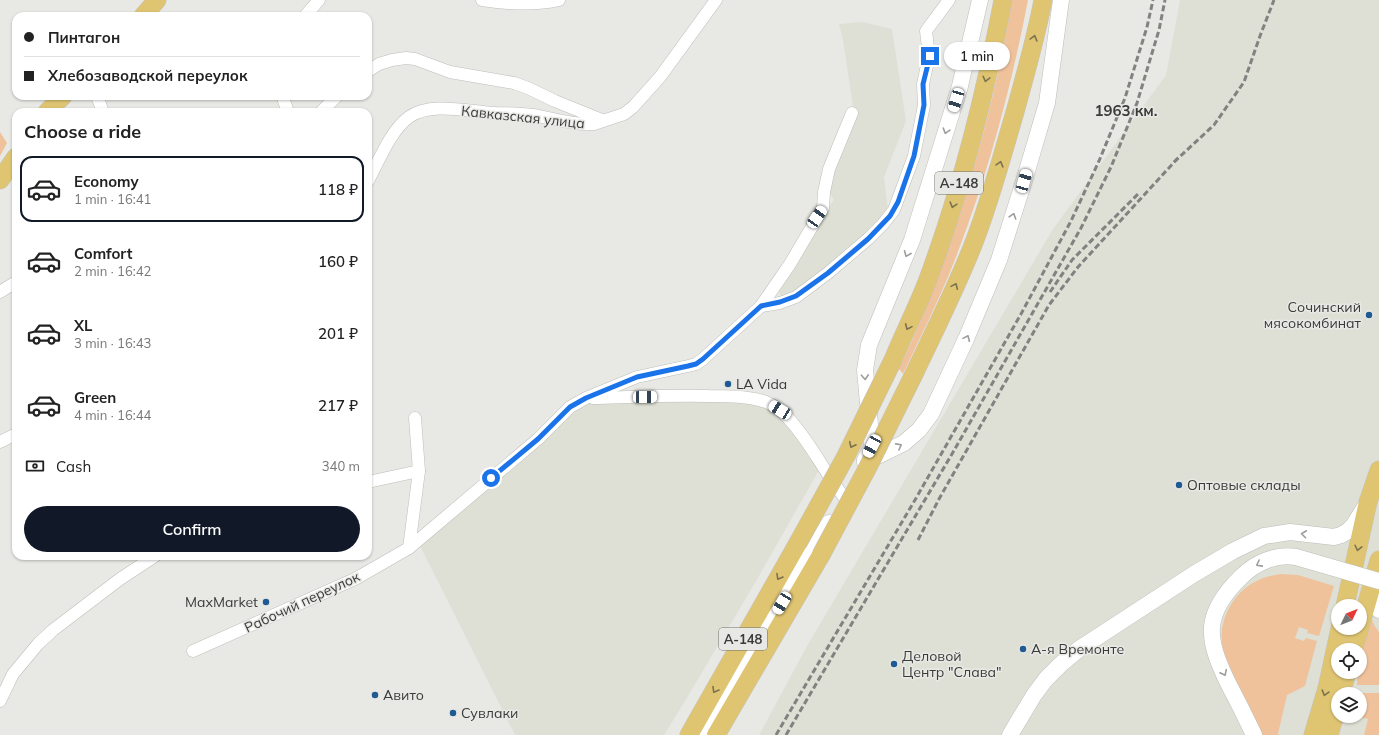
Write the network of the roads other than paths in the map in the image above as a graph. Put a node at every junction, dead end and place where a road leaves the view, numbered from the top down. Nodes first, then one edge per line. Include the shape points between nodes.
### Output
1 (157, 0) edge
2 (318, 0) edge
3 (482, 0) edge
4 (559, 0) edge
5 (716, 0) edge
6 (949, 0) edge
7 (980, 0) edge
8 (1003, 0) edge
9 (1043, 0) edge
10 (1061, 0) edge
11 (146, 12) edge
12 (308, 12) edge
13 (372, 68) edge
14 (59, 100) edge
15 (333, 100) edge
16 (51, 108) edge
17 (325, 108) edge
18 (852, 113) dead end
19 (602, 120) junction
20 (12, 163) edge
21 (372, 173) edge
22 (0, 180) edge
23 (12, 284) edge
24 (0, 292) edge
25 (761, 306) junction
26 (586, 398) junction
27 (415, 418) dead end
28 (12, 436) edge
29 (0, 442) edge
30 (864, 462) junction
31 (1379, 470) edge
32 (419, 471) junction
33 (372, 481) edge
34 (844, 497) junction
35 (1368, 502) junction
36 (409, 548) junction
37 (149, 560) edge
38 (1379, 560) edge
39 (1376, 579) edge
40 (1347, 599) edge
41 (1367, 607) edge
42 (1379, 610) edge
43 (1338, 635) edge
44 (193, 651) dead end
45 (0, 701) edge
46 (1333, 723) edge
47 (689, 735) edge
48 (704, 735) edge
49 (716, 735) edge
50 (1010, 735) edge
51 (1254, 735) edge
52 (1313, 735) edge
53 (1329, 735) edge

1 - 11 main road
2 - 12 street
3 - 4 street via 541,4
5 - 19 street, Кавказская улица via 660,77 633,107 624,114
6 - 25 street via 926,31 930,56 923,84 924,105 914,156 898,202 890,216 868,239 796,296 784,302
7 -> 30 main road, А-148 via 960,86 912,240 869,345 865,370 872,446
8 -> 47 main road, А-148, bridge via 976,122 951,212 927,282 893,360 846,456
49 -> 9 main road, А-148, bridge via 821,554 868,467 946,306 973,245 994,183 1017,105
30 -> 10 main road via 904,443 919,430 930,414 966,339 999,260 1047,103
13 - 19 street, Кавказская улица via 392,60 415,59 450,72 514,83
14 - 16 main road
15 - 17 street
18 - 25 street, Рабочий переулок via 829,169 823,208 790,264
19 - 21 street, Кавказская улица via 594,124 582,124 516,113 439,108 420,111 409,117 388,141
20 - 22 main road
23 - 24 street
25 - 26 street, Рабочий переулок via 696,364 637,377
26 - 34 street via 730,396 768,402 788,418
26 - 36 street, Рабочий переулок via 570,407 538,439
27 - 32 street
28 - 29 street
30 - 34 main road
31 - 35 main road
32 - 33 street
32 - 36 street
34 - 48 main road
35 -> 40 main road
35 -> 50 main road via 1348,532 1334,537 1290,532 1254,540 1194,574 1079,648 1046,679
36 - 44 street, Рабочий переулок via 355,579
37 - 45 street via 120,579 38,644 14,674
38 - 39 main road
39 - 41 main road
39 - 42 main road via 1372,591
39 -> 51 main road, bridge via 1296,557 1272,558 1247,571 1222,598 1213,621 1213,646 1219,664
43 -> 52 main road
46 - 53 main road

